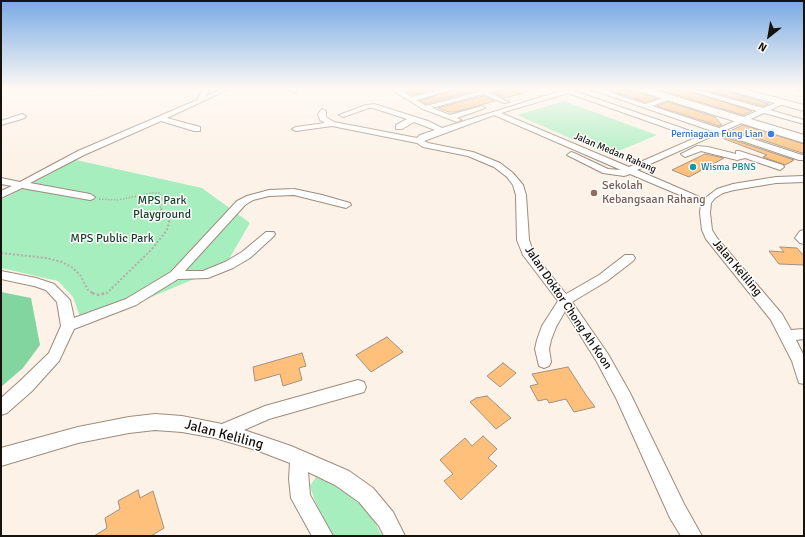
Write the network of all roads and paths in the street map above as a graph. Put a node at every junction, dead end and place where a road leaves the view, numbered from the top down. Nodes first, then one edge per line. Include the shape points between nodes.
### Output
1 (172, 114) edge
2 (322, 114) edge
3 (398, 114) edge
4 (450, 114) edge
5 (462, 114) edge
6 (491, 114) edge
7 (496, 114) edge
8 (629, 114) edge
9 (670, 114) edge
10 (723, 114) edge
11 (757, 114) edge
12 (775, 114) edge
13 (22, 116) dead end
14 (455, 116) junction
15 (161, 119) junction
16 (413, 119) junction
17 (743, 120) junction
18 (804, 122) edge
19 (1, 123) edge
20 (463, 123) junction
21 (332, 124) junction
22 (131, 125) dead end
23 (399, 127) dead end
24 (197, 129) dead end
25 (296, 129) dead end
26 (443, 131) junction
27 (720, 131) junction
28 (701, 139) junction
29 (804, 139) edge
30 (419, 141) junction
31 (570, 155) dead end
32 (746, 155) junction
33 (662, 156) junction
34 (804, 157) edge
35 (780, 167) dead end
36 (630, 172) junction
37 (804, 179) edge
38 (1, 181) edge
39 (18, 185) junction
40 (1, 195) edge
41 (90, 197) joint
42 (706, 203) junction
43 (346, 205) dead end
44 (804, 232) edge
45 (270, 234) dead end
46 (804, 242) edge
47 (1, 253) edge
48 (629, 258) dead end
49 (1, 275) edge
50 (175, 275) junction
51 (565, 300) junction
52 (68, 326) junction
53 (804, 334) edge
54 (788, 336) junction
55 (544, 362) dead end
56 (804, 378) edge
57 (358, 387) dead end
58 (1, 408) edge
59 (222, 432) junction
60 (1, 457) edge
61 (299, 459) junction
62 (323, 536) edge
63 (394, 536) edge
64 (692, 536) edge

1 - 15 street
2 - 21 street
3 - 16 street
4 - 14 street
5 - 14 street
6 - 20 street
7 - 36 street, Jalan Medan Rahang
8 - 28 street
9 - 27 street
10 - 17 highway
11 - 17 street
12 - 18 street
13 - 19 street
14 - 20 street
15 - 22 street via 149,118
15 - 24 street
15 - 39 street via 81,153
16 - 23 street
16 - 26 street
17 - 27 street
17 - 29 highway
20 - 26 street
21 - 25 street, Jalan Doktor Chong Ah Koon
21 - 30 street, Jalan Doktor Chong Ah Koon
26 - 30 street
27 - 28 street
27 - 34 street
28 - 32 street
28 - 33 street
30 - 51 street, Jalan Doktor Chong Ah Koon via 426,145 485,159 510,175 518,185 521,195 522,235 529,254
31 - 36 street via 606,171
32 - 33 street via 737,157 700,148 671,159
32 - 35 street
33 - 36 street
36 - 42 street, Jalan Medan Rahang
37 - 42 street via 776,180 733,187 720,191
38 - 39 street
39 - 40 street
39 - 41 street
41 - 47 path via 118,200 159,193 162,197 160,209 170,218 167,230 152,249 107,293 92,294 80,275 62,262
42 - 54 street, Jalan Keliling via 707,230 760,294
43 - 50 street via 294,192 269,193 250,198 241,203
44 - 46 street via 801,238
45 - 50 street via 246,255 229,265 204,275
48 - 51 street via 603,278
49 - 52 street via 50,287 63,300
50 - 52 street via 131,302
51 - 55 street via 549,326 544,340
51 - 64 street, Jalan Doktor Chong Ah Koon via 603,358 677,511
52 - 58 street via 54,357
53 - 54 street
54 - 56 street, Jalan Keliling
57 - 59 street via 265,413
59 - 60 street, Jalan Keliling via 156,422 129,425 85,433
59 - 61 street, Jalan Keliling
61 - 62 street via 298,480 301,498
61 - 63 street, Jalan Keliling via 342,478 366,495 386,519

